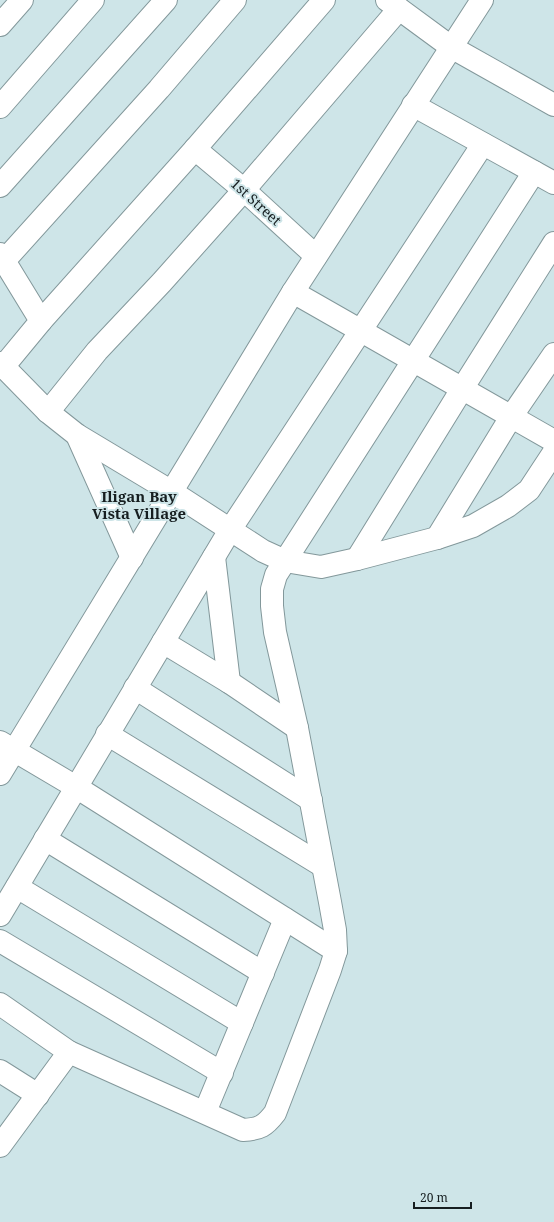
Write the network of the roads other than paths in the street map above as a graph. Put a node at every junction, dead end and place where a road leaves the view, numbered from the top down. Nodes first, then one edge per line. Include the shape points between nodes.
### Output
1 (22, 0) edge
2 (93, 0) edge
3 (166, 0) edge
4 (235, 0) edge
5 (324, 0) edge
6 (482, 0) edge
7 (393, 4) edge
8 (0, 25) edge
9 (451, 47) junction
10 (413, 105) junction
11 (554, 105) edge
12 (0, 106) edge
13 (483, 144) junction
14 (195, 149) junction
15 (534, 172) junction
16 (554, 183) edge
17 (0, 186) edge
18 (244, 190) junction
19 (554, 243) edge
20 (316, 256) junction
21 (2, 257) edge
22 (293, 292) junction
23 (41, 321) junction
24 (360, 331) junction
25 (554, 354) edge
26 (412, 360) junction
27 (2, 365) edge
28 (462, 389) junction
29 (48, 412) junction
30 (511, 417) junction
31 (77, 435) junction
32 (554, 441) edge
33 (554, 452) edge
34 (172, 492) junction
35 (230, 530) junction
36 (437, 538) junction
37 (214, 557) junction
38 (132, 558) junction
39 (358, 559) junction
40 (285, 561) junction
41 (163, 642) junction
42 (229, 682) junction
43 (135, 688) junction
44 (296, 728) junction
45 (107, 734) junction
46 (7, 746) edge
47 (0, 774) edge
48 (76, 787) junction
49 (311, 800) junction
50 (45, 839) junction
51 (323, 866) junction
52 (17, 887) junction
53 (0, 915) edge
54 (285, 919) junction
55 (0, 940) edge
56 (336, 951) junction
57 (263, 973) junction
58 (0, 1004) edge
59 (242, 1024) junction
60 (69, 1052) junction
61 (0, 1071) edge
62 (222, 1073) junction
63 (38, 1095) junction
64 (205, 1112) junction
65 (2, 1139) edge

1 - 8 street
2 - 12 street
3 - 17 street
4 - 21 street via 159,89
5 - 14 street
6 - 9 street
7 - 9 street
7 - 18 street
9 - 10 street
9 - 11 street
10 - 13 street
10 - 20 street
13 - 15 street
13 - 24 street
14 - 18 street, 1st Street
14 - 23 street
15 - 16 street
15 - 26 street
18 - 20 street, 1st Street
18 - 29 street via 97,351
19 - 28 street
20 - 22 street
21 - 23 street
22 - 24 street
22 - 34 street
23 - 27 street
24 - 26 street
24 - 35 street
25 - 30 street
26 - 28 street
26 - 40 street
27 - 29 street
28 - 30 street
28 - 39 street
29 - 31 street
30 - 32 street
30 - 36 street
31 - 34 street
31 - 38 street
33 - 36 street via 529,490 508,506 473,526
34 - 35 street
34 - 38 street
35 - 37 street
35 - 40 street via 263,551
36 - 39 street
37 - 41 street
37 - 42 street
38 - 46 street
39 - 40 street via 321,567
40 - 44 street via 276,575 272,589 272,606 275,632
41 - 42 street
41 - 43 street
42 - 44 street
43 - 45 street
43 - 49 street
44 - 49 street
45 - 48 street
45 - 51 street
46 - 47 street
46 - 48 street
48 - 50 street
48 - 54 street
49 - 51 street
50 - 52 street
50 - 57 street
51 - 56 street via 335,930
52 - 53 street
52 - 59 street
54 - 56 street
54 - 57 street
55 - 62 street
56 - 64 street via 275,1113 267,1123 257,1129 243,1130
57 - 59 street
58 - 60 street
59 - 62 street
60 - 63 street
60 - 64 street
61 - 63 street
62 - 64 street
63 - 65 street

